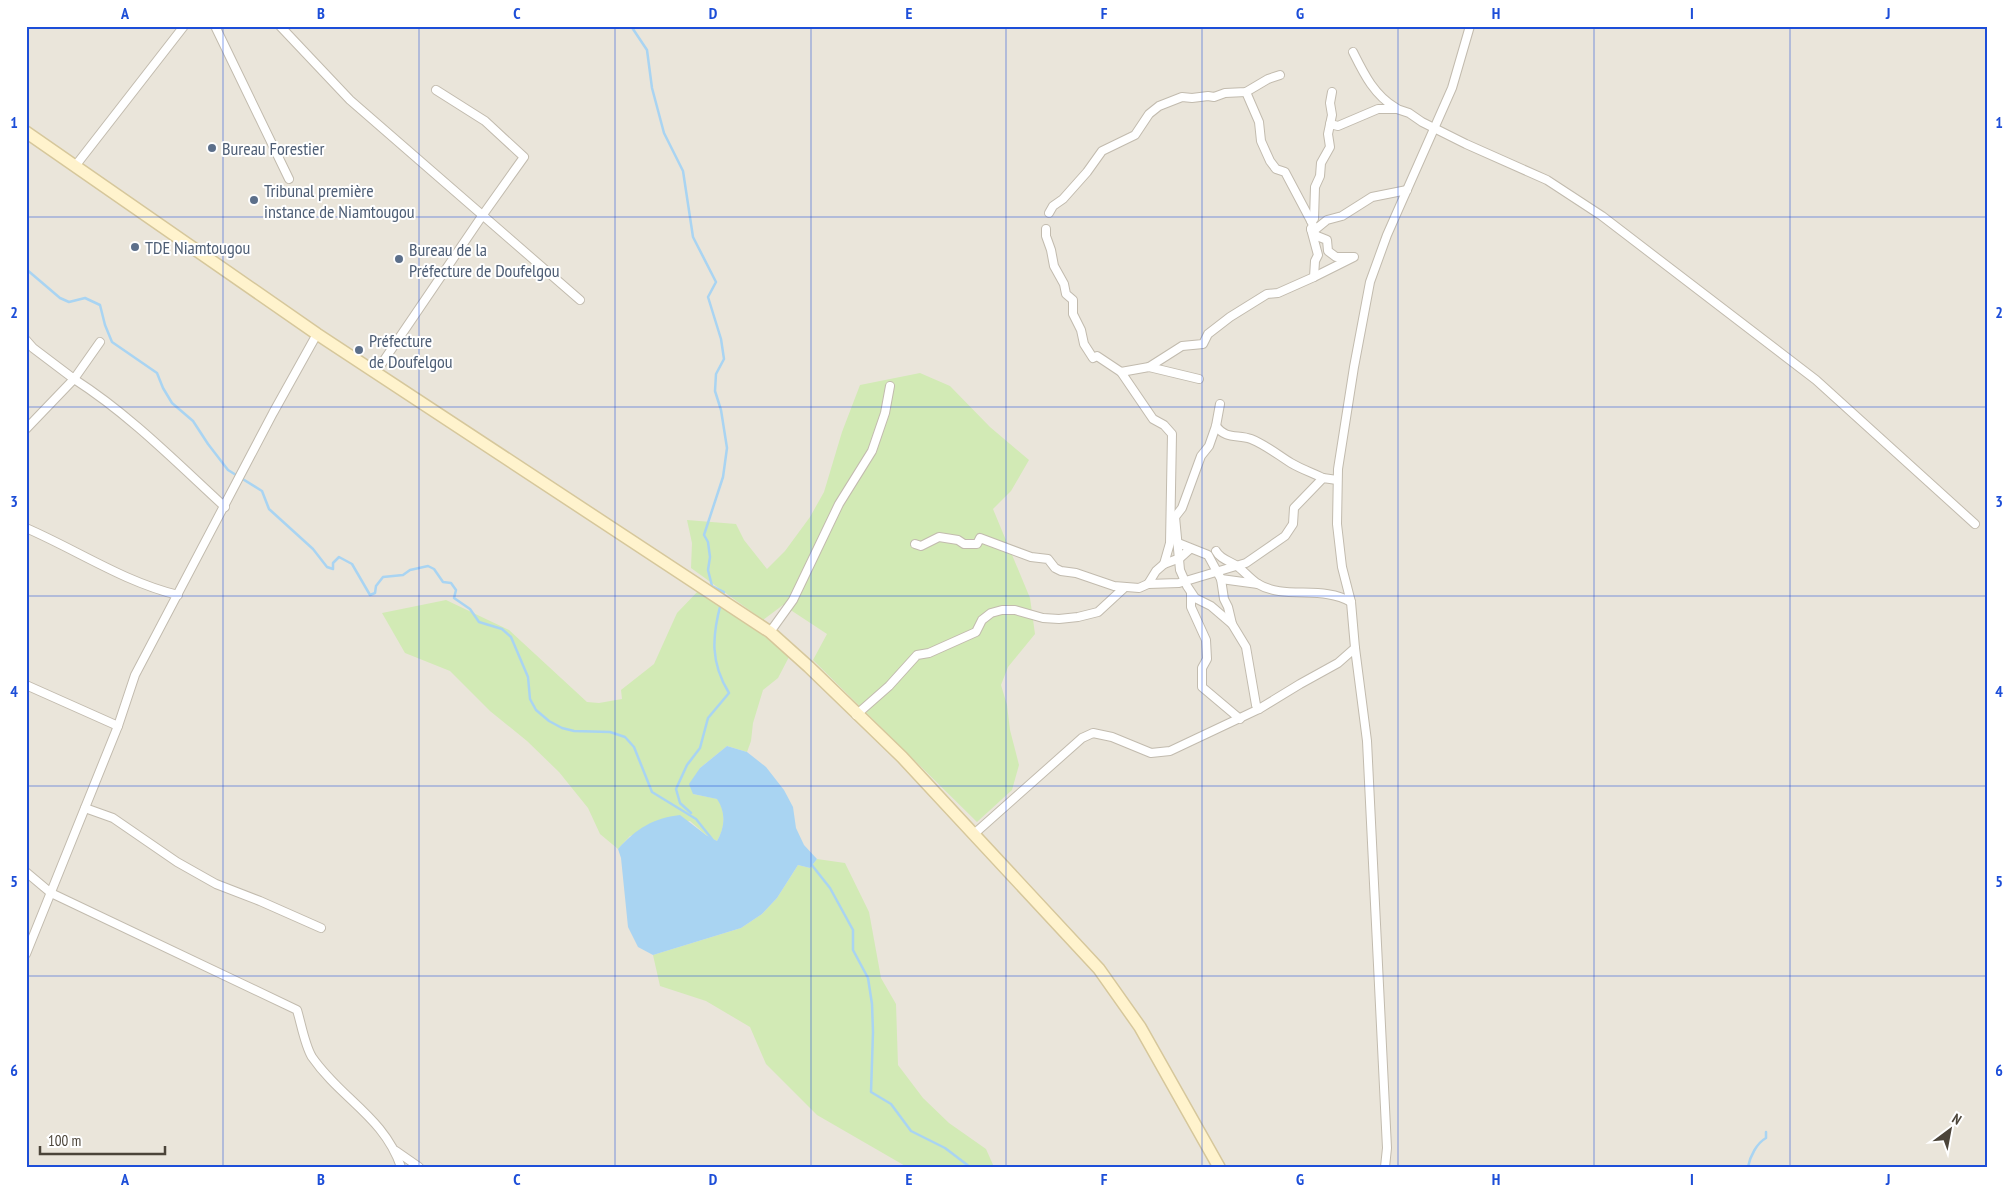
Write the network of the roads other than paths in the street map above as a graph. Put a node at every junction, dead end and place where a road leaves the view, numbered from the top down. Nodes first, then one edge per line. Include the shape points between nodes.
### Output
1 (184, 26) edge
2 (215, 26) edge
3 (280, 26) edge
4 (1470, 26) edge
5 (1353, 52) dead end
6 (1280, 75) dead end
7 (436, 90) dead end
8 (1246, 92) junction
9 (1332, 92) dead end
10 (1397, 109) junction
11 (1330, 124) junction
12 (1435, 129) junction
13 (26, 132) edge
14 (76, 165) junction
15 (289, 179) dead end
16 (1407, 190) junction
17 (1049, 213) dead end
18 (482, 216) junction
19 (1311, 225) junction
20 (1046, 229) dead end
21 (1314, 277) junction
22 (580, 300) dead end
23 (317, 334) junction
24 (26, 340) edge
25 (100, 342) dead end
26 (1149, 367) junction
27 (376, 372) junction
28 (1121, 372) junction
29 (74, 379) junction
30 (1200, 379) dead end
31 (890, 386) dead end
32 (1220, 404) dead end
33 (1216, 426) junction
34 (26, 429) edge
35 (1323, 478) junction
36 (1337, 480) junction
37 (225, 507) junction
38 (1975, 524) dead end
39 (26, 528) edge
40 (1178, 543) junction
41 (915, 544) dead end
42 (1190, 549) junction
43 (1216, 550) dead end
44 (1180, 558) junction
45 (1164, 564) junction
46 (1236, 565) junction
47 (1219, 575) junction
48 (1182, 582) junction
49 (1148, 584) junction
50 (1258, 584) junction
51 (1124, 588) junction
52 (1191, 593) junction
53 (178, 595) junction
54 (1351, 602) junction
55 (1232, 624) junction
56 (770, 632) junction
57 (1355, 648) junction
58 (26, 685) edge
59 (1259, 709) junction
60 (856, 715) junction
61 (1240, 719) junction
62 (118, 726) junction
63 (85, 808) junction
64 (974, 834) junction
65 (26, 872) edge
66 (51, 892) junction
67 (321, 928) dead end
68 (26, 954) edge
69 (396, 1151) junction
70 (401, 1167) edge
71 (419, 1167) edge
72 (1219, 1167) edge
73 (1386, 1167) edge

1 - 14 street
2 - 15 street
3 - 18 street via 350,100
4 - 12 street via 1452,88
5 - 10 street via 1366,79 1385,102
6 - 8 street
7 - 18 street via 485,121 524,157
8 - 17 street via 1182,97 1159,106 1149,114 1135,135 1102,151
8 - 19 street via 1270,161 1276,169 1286,172
9 - 11 street
10 - 11 street via 1378,109 1338,126
10 - 12 street
11 - 19 street via 1330,147 1321,163 1315,187
12 - 16 street
12 - 38 street via 1547,180 1602,216 1816,380
13 - 14 main road
14 - 23 main road
16 - 19 street via 1372,197 1316,229
16 - 36 street via 1370,282
18 - 22 street
18 - 27 street
19 - 21 street via 1318,255
19 - 21 street via 1317,236 1327,240 1328,251 1336,257 1354,257
20 - 28 street via 1054,266 1066,294 1073,300 1072,314 1082,330 1084,344 1093,358 1097,356
21 - 26 street via 1278,294 1267,294 1208,334 1203,344 1182,346
23 - 27 main road
23 - 37 street
24 - 29 street
25 - 29 street
26 - 28 street
26 - 30 street
27 - 56 main road
28 - 45 street via 1153,418 1172,434 1170,543
29 - 34 street
29 - 37 street via 140,428
31 - 56 street via 872,451 839,504 793,600
32 - 33 street
33 - 35 street via 1224,434 1258,442 1292,464
33 - 40 street via 1175,518
35 - 36 street
35 - 46 street via 1294,508 1293,524 1285,536 1246,563
36 - 54 street via 1337,524 1342,567
37 - 53 street
39 - 53 street via 123,576
40 - 42 street
40 - 44 street
41 - 51 street via 921,546 939,538 977,544 980,538 1031,557 1048,559 1061,570
42 - 44 street
42 - 47 street via 1208,555
43 - 46 street via 1218,556
44 - 45 street
44 - 48 street
45 - 49 street
46 - 47 street
46 - 50 street
47 - 48 street
47 - 50 street
47 - 55 street
48 - 49 street
48 - 52 street
49 - 51 street
50 - 54 street via 1273,589 1320,592
51 - 60 street via 1098,612 1078,617 1043,618 1016,610 991,613 982,620 976,632 930,653 917,655
52 - 55 street
52 - 61 street via 1191,607 1206,640 1207,659 1202,668 1202,687
53 - 62 street via 135,676
54 - 57 street
55 - 59 street via 1246,647
56 - 60 main road
57 - 59 street via 1338,664
57 - 73 street via 1367,741
58 - 62 street
59 - 61 street
60 - 64 main road
61 - 64 street via 1170,750 1151,753 1093,733 1082,738
62 - 63 street
63 - 66 street
63 - 67 street via 113,818 177,862 216,884
64 - 72 main road via 1099,969 1140,1027
65 - 66 street
66 - 68 street
66 - 69 street via 297,1010 311,1056 336,1086 378,1124
69 - 70 street
69 - 71 street

